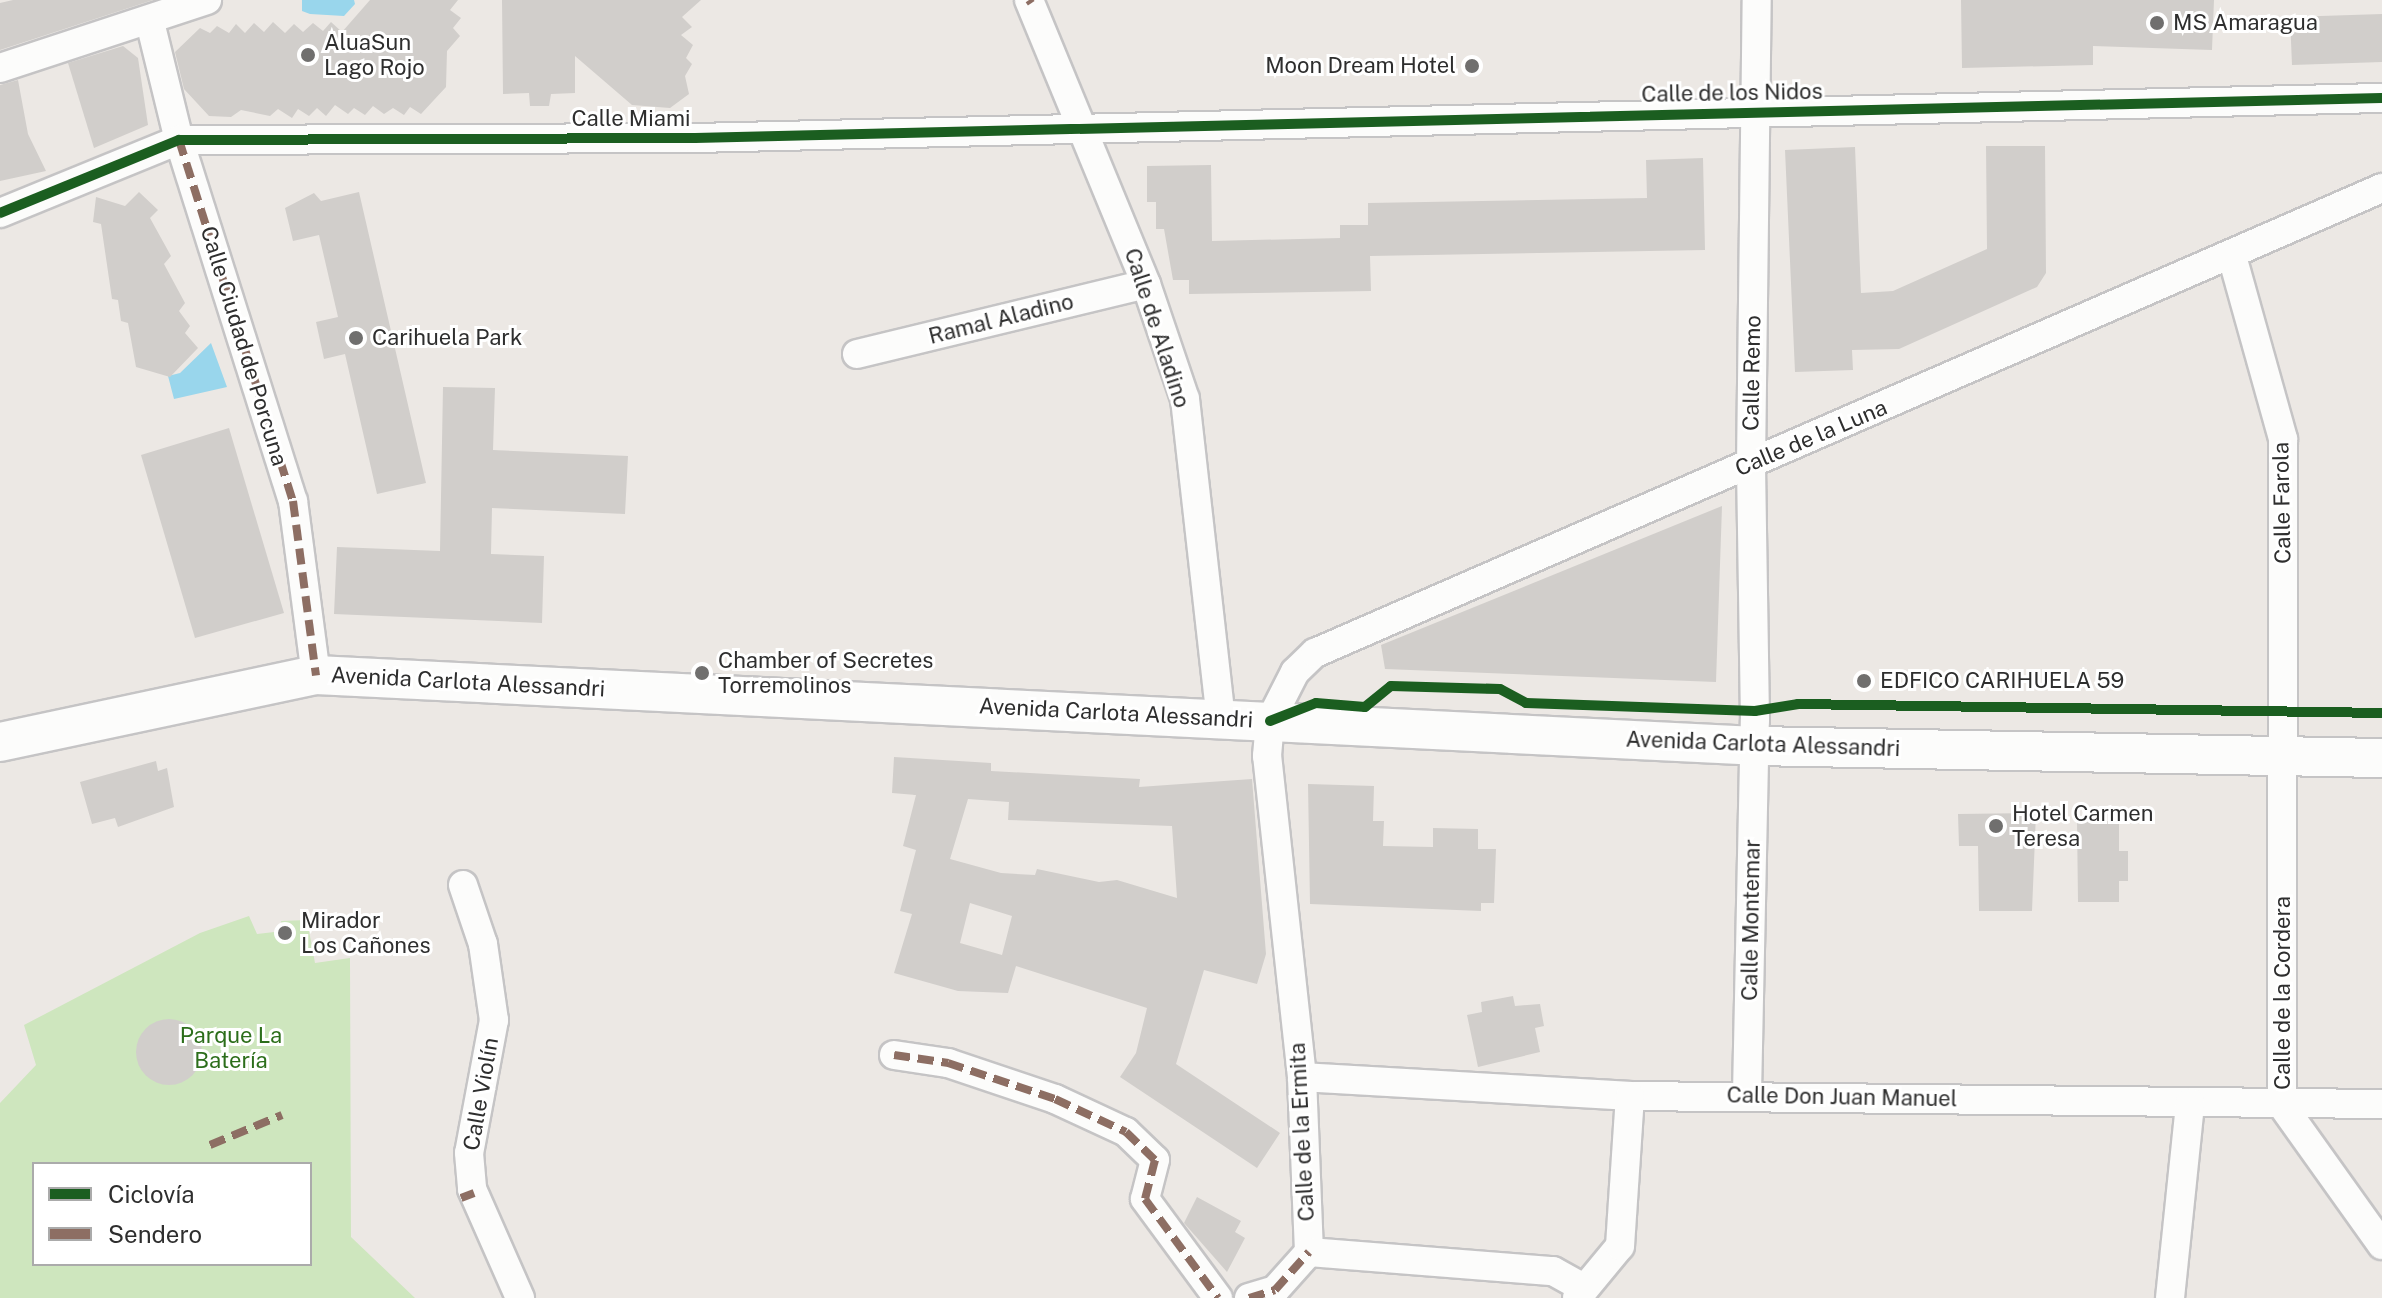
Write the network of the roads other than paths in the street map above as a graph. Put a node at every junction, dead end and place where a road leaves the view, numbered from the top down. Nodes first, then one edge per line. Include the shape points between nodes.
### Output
1 (207, 0) edge
2 (1757, 0) edge
3 (1035, 1) edge
4 (150, 22) junction
5 (0, 68) edge
6 (2382, 98) edge
7 (1757, 113) junction
8 (1082, 127) junction
9 (179, 140) junction
10 (2382, 188) edge
11 (0, 213) edge
12 (2232, 256) junction
13 (1146, 284) junction
14 (857, 354) dead end
15 (1751, 465) junction
16 (316, 675) junction
17 (1221, 719) junction
18 (1270, 721) junction
19 (0, 742) edge
20 (1755, 746) junction
21 (2285, 756) junction
22 (2382, 758) edge
23 (463, 885) dead end
24 (894, 1055) dead end
25 (1302, 1077) junction
26 (1747, 1094) junction
27 (1630, 1096) junction
28 (2190, 1103) junction
29 (2382, 1104) edge
30 (2282, 1105) junction
31 (2382, 1245) edge
32 (1309, 1252) junction
33 (1581, 1293) edge
34 (520, 1298) edge
35 (1218, 1298) edge
36 (1249, 1298) edge
37 (2170, 1298) edge

1 - 4 street
2 - 7 street, Calle Remo
3 - 8 street, Calle de Aladino
4 - 5 street
4 - 9 street, Calle Ciudad de Porcuna
6 - 7 street, Calle de los Nidos
7 - 8 street, Calle de los Nidos
7 - 15 street, Calle Remo
8 - 9 street, Calle Miami via 695,138
8 - 13 street, Calle de Aladino
9 - 11 street
9 - 16 street, Calle Ciudad de Porcuna via 293,501
10 - 12 street, Calle de la Luna
12 - 15 street, Calle de la Luna
12 - 21 street, Calle Farola via 2283,439
13 - 14 street, Ramal Aladino
13 - 17 street, Calle de Aladino via 1185,399
15 - 18 street, Calle de la Luna via 1315,653 1295,672
15 - 20 street, Calle Remo
16 - 17 main road, Avenida Carlota Alessandri
16 - 19 main road, Avenida Carlota Alessandri
17 - 18 main road, Avenida Carlota Alessandri
18 - 20 main road, Avenida Carlota Alessandri
18 - 25 street, Calle de la Ermita via 1267,756
20 - 21 main road, Avenida Carlota Alessandri
20 - 26 street, Calle Montemar
21 - 22 main road, Avenida Carlota Alessandri
21 - 30 street, Calle de la Cordera
23 - 34 street, Calle Violín via 483,944 494,1020 469,1153 472,1189
24 - 35 street via 961,1067 1126,1132 1155,1160 1145,1199
25 - 27 street, Calle Don Juan Manuel
25 - 32 street, Calle de la Ermita
26 - 27 street, Calle Don Juan Manuel
26 - 28 street, Calle Don Juan Manuel
27 - 33 street via 1620,1246
28 - 30 street, Calle Don Juan Manuel
28 - 37 street
29 - 30 street, Calle Don Juan Manuel
30 - 31 street, Calle de la Cordera
32 - 33 street, Calle de la Ermita via 1553,1271
32 - 36 street via 1275,1290

